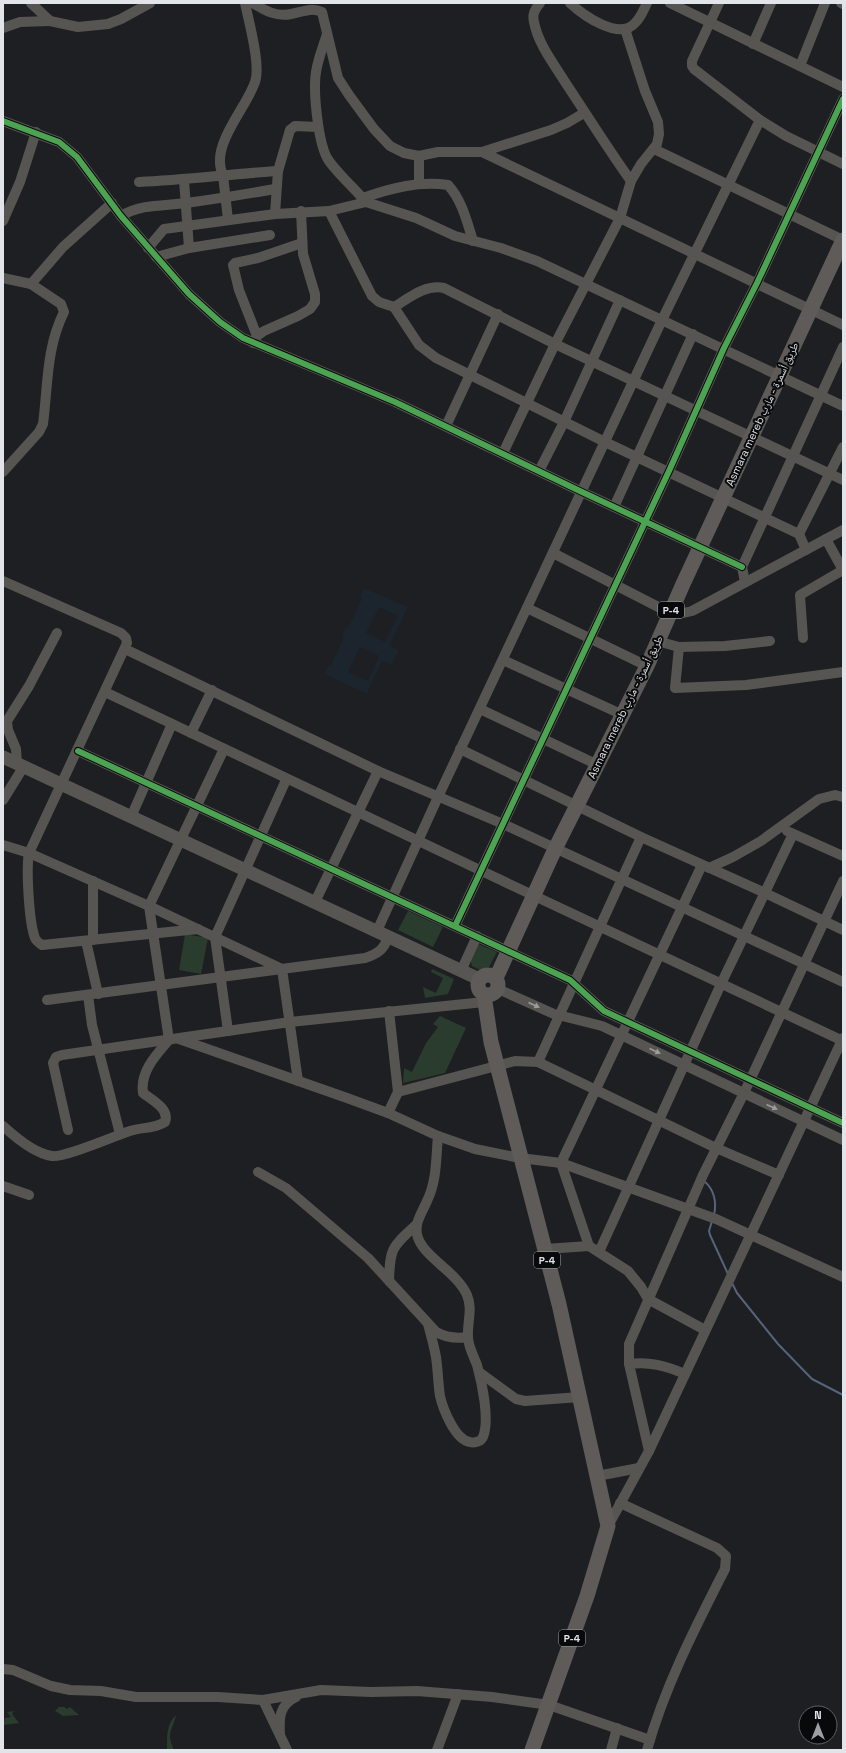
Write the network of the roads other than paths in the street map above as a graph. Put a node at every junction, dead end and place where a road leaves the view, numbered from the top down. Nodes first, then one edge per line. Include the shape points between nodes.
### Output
1 (31, 3) edge
2 (150, 3) edge
3 (245, 3) edge
4 (253, 3) edge
5 (540, 3) edge
6 (570, 3) edge
7 (647, 3) edge
8 (670, 3) edge
9 (719, 3) edge
10 (772, 3) edge
11 (825, 3) edge
12 (50, 21) junction
13 (710, 23) junction
14 (3, 28) edge
15 (625, 29) junction
16 (328, 34) junction
17 (753, 44) junction
18 (800, 66) junction
19 (843, 87) edge
20 (843, 99) edge
21 (584, 113) junction
22 (760, 120) junction
23 (3, 121) edge
24 (318, 127) junction
25 (36, 132) junction
26 (654, 149) junction
27 (818, 151) junction
28 (482, 152) junction
29 (419, 156) junction
30 (843, 164) edge
31 (278, 171) junction
32 (223, 175) junction
33 (184, 180) junction
34 (631, 181) junction
35 (139, 182) dead end
36 (419, 184) junction
37 (728, 186) junction
38 (275, 189) junction
39 (226, 196) junction
40 (365, 200) junction
41 (112, 203) junction
42 (186, 203) junction
43 (301, 211) junction
44 (328, 211) junction
45 (275, 214) junction
46 (789, 215) junction
47 (121, 216) junction
48 (620, 218) junction
49 (228, 220) junction
50 (3, 221) edge
51 (187, 226) junction
52 (270, 235) dead end
53 (843, 240) edge
54 (473, 241) junction
55 (302, 243) junction
56 (148, 248) junction
57 (189, 248) junction
58 (694, 253) junction
59 (156, 257) junction
60 (3, 278) edge
61 (757, 283) junction
62 (31, 284) junction
63 (586, 284) junction
64 (620, 300) junction
65 (394, 307) junction
66 (811, 310) junction
67 (498, 314) junction
68 (662, 320) junction
69 (843, 325) edge
70 (693, 334) junction
71 (255, 339) junction
72 (555, 344) junction
73 (843, 347) edge
74 (724, 348) junction
75 (593, 362) junction
76 (470, 376) junction
77 (780, 376) junction
78 (633, 382) junction
79 (664, 396) junction
80 (822, 396) junction
81 (527, 404) junction
82 (843, 406) edge
83 (695, 411) junction
84 (564, 422) junction
85 (446, 426) junction
86 (752, 436) junction
87 (605, 442) junction
88 (843, 447) edge
89 (503, 453) junction
90 (636, 456) junction
91 (793, 456) junction
92 (539, 471) junction
93 (3, 472) edge
94 (669, 472) junction
95 (830, 473) junction
96 (843, 480) edge
97 (582, 492) junction
98 (723, 497) junction
99 (614, 507) junction
100 (764, 517) junction
101 (645, 522) junction
102 (843, 530) edge
103 (799, 534) junction
104 (826, 539) junction
105 (700, 548) junction
106 (806, 550) junction
107 (553, 553) junction
108 (742, 567) junction
109 (843, 570) edge
110 (3, 581) edge
111 (745, 582) junction
112 (616, 585) junction
113 (527, 608) junction
114 (670, 613) junction
115 (56, 633) dead end
116 (590, 638) junction
117 (803, 638) dead end
118 (657, 640) junction
119 (770, 641) dead end
120 (679, 647) junction
121 (125, 649) junction
122 (503, 660) junction
123 (647, 666) junction
124 (843, 672) edge
125 (566, 689) junction
126 (212, 690) junction
127 (105, 692) junction
128 (480, 709) junction
129 (623, 715) junction
130 (172, 724) junction
131 (191, 733) junction
132 (544, 740) junction
133 (224, 749) junction
134 (460, 749) junction
135 (78, 751) junction
136 (3, 757) edge
137 (20, 765) junction
138 (598, 765) junction
139 (378, 771) junction
140 (286, 780) junction
141 (524, 782) junction
142 (145, 783) junction
143 (62, 784) junction
144 (438, 796) junction
145 (843, 797) edge
146 (3, 800) edge
147 (197, 806) junction
148 (577, 806) junction
149 (358, 813) junction
150 (131, 816) junction
151 (503, 824) junction
152 (780, 827) junction
153 (793, 834) junction
154 (261, 837) junction
155 (641, 837) junction
156 (181, 840) junction
157 (419, 840) junction
158 (3, 845) edge
159 (555, 849) junction
160 (29, 853) junction
161 (843, 856) edge
162 (706, 866) junction
163 (331, 869) junction
164 (246, 870) junction
165 (481, 870) junction
166 (621, 879) junction
167 (93, 881) junction
168 (843, 881) edge
169 (765, 893) junction
170 (533, 895) junction
171 (392, 897) junction
172 (315, 902) junction
173 (149, 906) junction
174 (682, 908) junction
175 (824, 921) junction
176 (455, 926) junction
177 (600, 926) junction
178 (198, 929) junction
179 (843, 930) edge
180 (154, 933) junction
181 (382, 934) junction
182 (477, 936) junction
183 (216, 937) junction
184 (744, 937) junction
185 (90, 941) junction
186 (509, 951) junction
187 (660, 954) junction
188 (804, 964) junction
189 (282, 969) junction
190 (461, 971) junction
191 (221, 978) junction
192 (479, 980) junction
193 (843, 982) edge
194 (574, 983) junction
195 (497, 984) junction
196 (721, 984) junction
197 (160, 986) junction
198 (98, 994) junction
199 (88, 995) junction
200 (484, 998) junction
201 (47, 1000) dead end
202 (389, 1011) junction
203 (782, 1012) junction
204 (559, 1016) junction
205 (290, 1022) junction
206 (628, 1022) junction
207 (228, 1032) junction
208 (622, 1036) junction
209 (179, 1039) junction
210 (169, 1040) junction
211 (843, 1040) edge
212 (99, 1050) junction
213 (689, 1052) junction
214 (538, 1062) junction
215 (684, 1065) junction
216 (497, 1066) junction
217 (751, 1080) junction
218 (298, 1081) junction
219 (597, 1090) junction
220 (398, 1092) junction
221 (744, 1094) junction
222 (810, 1108) junction
223 (388, 1113) junction
224 (658, 1120) junction
225 (804, 1122) junction
226 (843, 1123) edge
227 (3, 1126) edge
228 (68, 1130) dead end
229 (120, 1134) junction
230 (438, 1136) junction
231 (843, 1140) edge
232 (716, 1148) junction
233 (520, 1158) junction
234 (561, 1163) junction
235 (258, 1172) dead end
236 (779, 1175) junction
237 (3, 1186) edge
238 (628, 1187) junction
239 (29, 1195) dead end
240 (688, 1208) junction
241 (417, 1224) junction
242 (750, 1236) junction
243 (589, 1246) junction
244 (544, 1249) junction
245 (599, 1252) junction
246 (843, 1277) edge
247 (389, 1282) junction
248 (648, 1300) junction
249 (428, 1324) junction
250 (706, 1330) junction
251 (468, 1337) junction
252 (629, 1364) junction
253 (479, 1372) junction
254 (685, 1374) junction
255 (580, 1398) junction
256 (648, 1451) junction
257 (638, 1468) junction
258 (597, 1476) junction
259 (620, 1503) junction
260 (608, 1526) junction
261 (3, 1669) edge
262 (309, 1691) junction
263 (458, 1694) junction
264 (263, 1700) junction
265 (549, 1705) junction
266 (617, 1728) junction
267 (280, 1735) junction
268 (650, 1740) junction
269 (287, 1750) edge
270 (437, 1750) edge
271 (532, 1750) edge
272 (611, 1750) edge
273 (647, 1750) edge

1 - 12 street
2 - 12 street via 108,24 78,27
3 - 32 street via 258,66 256,81 248,100 225,139 219,159
4 - 16 street via 262,10 277,15 316,9 322,12
5 - 21 street via 534,14 536,30 548,56
6 - 15 street via 603,25
7 - 15 street via 636,24
8 - 13 street
9 - 13 street
10 - 17 street
11 - 18 street
12 - 14 street via 20,22
13 - 17 street
13 - 22 street via 692,66 694,70
15 - 26 street via 658,122 659,134
16 - 24 street via 318,58 315,74
16 - 29 street via 338,78 348,95 390,146 404,153
17 - 18 street
18 - 19 street
20 - 27 street
21 - 28 street via 551,130
21 - 34 street
22 - 27 street
22 - 37 street
23 - 25 street
24 - 31 street via 292,127
24 - 40 street via 322,147 329,161
25 - 41 street via 59,142 77,157
25 - 50 street via 20,182
26 - 34 street
26 - 37 street
27 - 30 street
27 - 46 street
28 - 29 street via 438,152
28 - 48 street
29 - 36 street
31 - 32 street
31 - 38 street
32 - 33 street
32 - 39 street
33 - 35 street
33 - 42 street
34 - 48 street
36 - 40 street via 391,188
36 - 54 street via 448,186 454,192
37 - 46 street
37 - 58 street
38 - 39 street
38 - 45 street
39 - 42 street
39 - 49 street
40 - 44 street
40 - 54 street
41 - 47 street
41 - 62 street via 63,247
42 - 47 street via 146,206
42 - 51 street
43 - 44 street
43 - 45 street
43 - 55 street
44 - 65 street via 372,296 379,302
45 - 49 street
46 - 53 street
46 - 61 street
47 - 56 street
48 - 58 street
48 - 63 street
49 - 51 street
51 - 56 street via 164,229
51 - 57 street
52 - 57 street
53 - 66 highway, Asmara mereb طريق أسمرة - مارب / P-4
54 - 63 street via 537,261
55 - 71 street via 316,302 310,309
55 - 71 street via 233,265 238,290
56 - 59 street
57 - 59 street
58 - 61 street
58 - 68 street
59 - 71 street via 189,294 220,322
60 - 62 street
61 - 66 street
61 - 74 street
62 - 93 street via 61,304 64,312 55,334 49,361 43,424 39,432
63 - 64 street
63 - 72 street
64 - 68 street
64 - 75 street
65 - 67 street via 434,286 444,288
65 - 76 street via 419,345 436,358
66 - 69 street
66 - 77 highway, Asmara mereb طريق أسمرة - مارب / P-4
67 - 72 street
67 - 76 street
68 - 70 street
68 - 78 street
70 - 74 street
70 - 79 street
71 - 85 street
72 - 75 street
72 - 81 street
73 - 80 street
74 - 77 street
74 - 83 street
75 - 78 street
75 - 84 street
76 - 81 street
76 - 85 street
77 - 80 street
77 - 86 highway, Asmara mereb طريق أسمرة - مارب / P-4
78 - 79 street
78 - 87 street
79 - 83 street
79 - 90 street
80 - 82 street
80 - 91 street
81 - 84 street
81 - 89 street
83 - 86 street
83 - 94 street
84 - 87 street
84 - 92 street
85 - 89 street
86 - 91 street
86 - 98 highway, Asmara mereb طريق أسمرة - مارب / P-4
87 - 90 street
87 - 97 street
88 - 95 street
89 - 92 street
90 - 94 street
90 - 99 street
91 - 95 street
91 - 100 street
92 - 97 street
94 - 98 street
94 - 101 street
95 - 96 street
95 - 103 street
97 - 99 street
97 - 107 street
98 - 100 street
98 - 105 highway, Asmara mereb طريق أسمرة - مارب / P-4
99 - 101 street
100 - 103 street
100 - 108 street
101 - 105 street
101 - 112 street
102 - 104 street
103 - 106 street
104 - 106 street
104 - 109 street
105 - 108 street
105 - 114 highway, Asmara mereb طريق أسمرة - مارب / P-4
106 - 111 street
107 - 112 street
107 - 113 street
108 - 111 street
109 - 117 street via 800,595
110 - 121 street via 121,633 126,638
111 - 114 street via 692,611
112 - 114 street
112 - 116 street
113 - 116 street
113 - 122 street
114 - 118 highway, Asmara mereb طريق أسمرة - مارب / P-4
115 - 137 street via 29,686 7,720
116 - 123 street
116 - 125 street
118 - 120 street
118 - 123 highway, Asmara mereb طريق أسمرة - مارب / P-4
119 - 120 street via 725,646
120 - 124 street via 675,688 746,685
121 - 126 street
121 - 127 street
122 - 125 street
122 - 128 street
123 - 129 highway, Asmara mereb طريق أسمرة - مارب / P-4
125 - 129 street
125 - 132 street
126 - 131 street
126 - 139 street
127 - 130 street
127 - 135 street
128 - 132 street
128 - 134 street
129 - 138 highway, Asmara mereb طريق أسمرة - مارب / P-4
130 - 131 street
130 - 142 street
131 - 133 street
132 - 138 street
132 - 141 street
133 - 140 street
133 - 147 street
134 - 141 street
134 - 144 street
135 - 142 street
135 - 143 street
136 - 137 main road
137 - 143 main road
137 - 146 street
138 - 148 highway, Asmara mereb طريق أسمرة - مارب / P-4
139 - 144 street
139 - 149 street
140 - 149 street
140 - 154 street
141 - 148 street
141 - 151 street
142 - 147 street
142 - 150 street
143 - 150 main road
143 - 160 street
144 - 151 street
144 - 157 street
145 - 152 street via 834,795 819,799
147 - 154 street
147 - 156 street
148 - 155 street
148 - 159 highway, Asmara mereb طريق أسمرة - مارب / P-4
149 - 157 street
149 - 163 street
150 - 156 main road
151 - 159 street
151 - 165 street
152 - 153 street
152 - 162 street via 733,857
153 - 161 street
153 - 169 street
154 - 163 street
154 - 164 street
155 - 162 street
155 - 166 street
156 - 164 main road
156 - 173 street
157 - 165 street
157 - 171 street
158 - 160 street
159 - 166 street
159 - 170 highway, Asmara mereb طريق أسمرة - مارب / P-4
160 - 167 street
160 - 185 street via 28,886 36,940 42,945
162 - 169 street
162 - 174 street
163 - 171 street
163 - 172 street
164 - 172 main road
164 - 183 street
165 - 170 street
165 - 176 street
166 - 174 street
166 - 177 street
167 - 173 street
167 - 185 street
168 - 175 street
169 - 175 street
169 - 184 street
170 - 177 street
170 - 186 highway, Asmara mereb طريق أسمرة - مارب / P-4
171 - 176 street
171 - 181 street
172 - 181 main road
173 - 178 street
173 - 180 street
174 - 184 street
174 - 187 street
175 - 179 street
175 - 188 street
176 - 182 street
177 - 187 street
177 - 194 street
178 - 180 street
178 - 183 street
180 - 185 street
180 - 197 street
181 - 189 street via 385,946 377,954 365,958
181 - 190 main road
182 - 186 street
182 - 190 street
183 - 189 street
183 - 191 street
184 - 188 street
184 - 196 street
185 - 198 street
186 - 194 street
186 - 195 highway, Asmara mereb طريق أسمرة - مارب / P-4
187 - 196 street
187 - 206 street
188 - 193 street
188 - 203 street
189 - 191 street
189 - 205 street
190 - 192 main road
191 - 197 street
191 - 207 street
192 - 195 highway via 485,975
192 - 200 highway, P-4 via 478,988
194 - 204 street
194 - 206 street via 604,1011
195 - 200 highway via 494,994
195 -> 204 street
196 - 203 street
196 - 213 street
197 - 198 street
197 - 210 street
198 - 199 street
199 - 201 street
199 - 212 street
200 - 202 street
200 - 216 highway, P-4 via 486,1020
202 - 205 street
202 - 220 street
203 - 211 street
203 - 217 street
204 - 208 street via 602,1026
204 - 214 street
205 - 207 street
205 - 218 street
206 - 208 street
206 - 213 street
207 - 209 street
208 -> 215 street
208 - 219 street
209 - 210 street
209 - 218 street
210 - 212 street
210 - 229 street via 156,1055 141,1082 143,1093 163,1109 166,1115 165,1122 157,1127
211 - 222 street
212 - 228 street via 56,1057 54,1063
212 - 229 street
213 - 215 street
213 - 217 street
214 - 216 street via 516,1061
214 - 219 street
215 - 221 street
215 - 224 street
216 - 220 street
216 - 233 highway, P-4
217 - 221 street
217 - 222 street
218 - 223 street
219 - 224 street
219 - 234 street
220 - 223 street
221 -> 225 street
221 - 232 street
222 - 225 street
222 - 226 street
223 - 230 street
224 - 232 street
224 - 238 street
225 - 231 street
225 - 236 street
227 - 229 street via 41,1153 53,1157
230 - 233 street via 475,1149
230 - 241 street via 434,1184
232 - 236 street
232 - 240 street
233 - 234 street
233 - 244 highway, P-4
234 - 238 street
234 - 243 street
235 - 247 street via 286,1188 368,1258
236 - 242 street
237 - 239 street
238 - 240 street
238 - 245 street
240 - 242 street
240 - 248 street
241 - 247 street via 396,1243 391,1253
241 - 251 street via 418,1238 430,1254 456,1277 467,1295 470,1311
242 - 246 street
242 - 250 street
243 - 244 street
243 - 245 street
244 - 255 highway, P-4
245 - 248 street via 628,1271
247 - 249 street
248 - 250 street
248 - 252 street via 630,1344
249 - 251 street via 444,1336
249 - 253 street via 436,1356 440,1396 445,1411 453,1428 462,1439 469,1442 480,1440 484,1432 485,1410
250 - 254 street
251 - 253 street
252 - 254 street via 656,1364
252 - 256 street
253 - 255 street via 516,1399 524,1401
254 - 256 street
255 - 258 highway, P-4
256 - 257 street
257 - 258 street
257 - 259 street
258 - 260 highway, P-4
259 - 260 street
259 - 268 street via 717,1548 726,1556 725,1569 688,1642
260 - 265 highway, P-4
261 - 264 street via 14,1670 51,1686 70,1690 101,1691 136,1697
262 - 263 street via 417,1691
262 - 264 street
262 - 267 street via 284,1705 279,1718
263 - 265 street
263 - 270 street
264 - 267 street
265 - 266 street
265 - 271 highway, P-4
266 - 268 street
266 - 272 street
267 - 269 street
268 - 273 street

